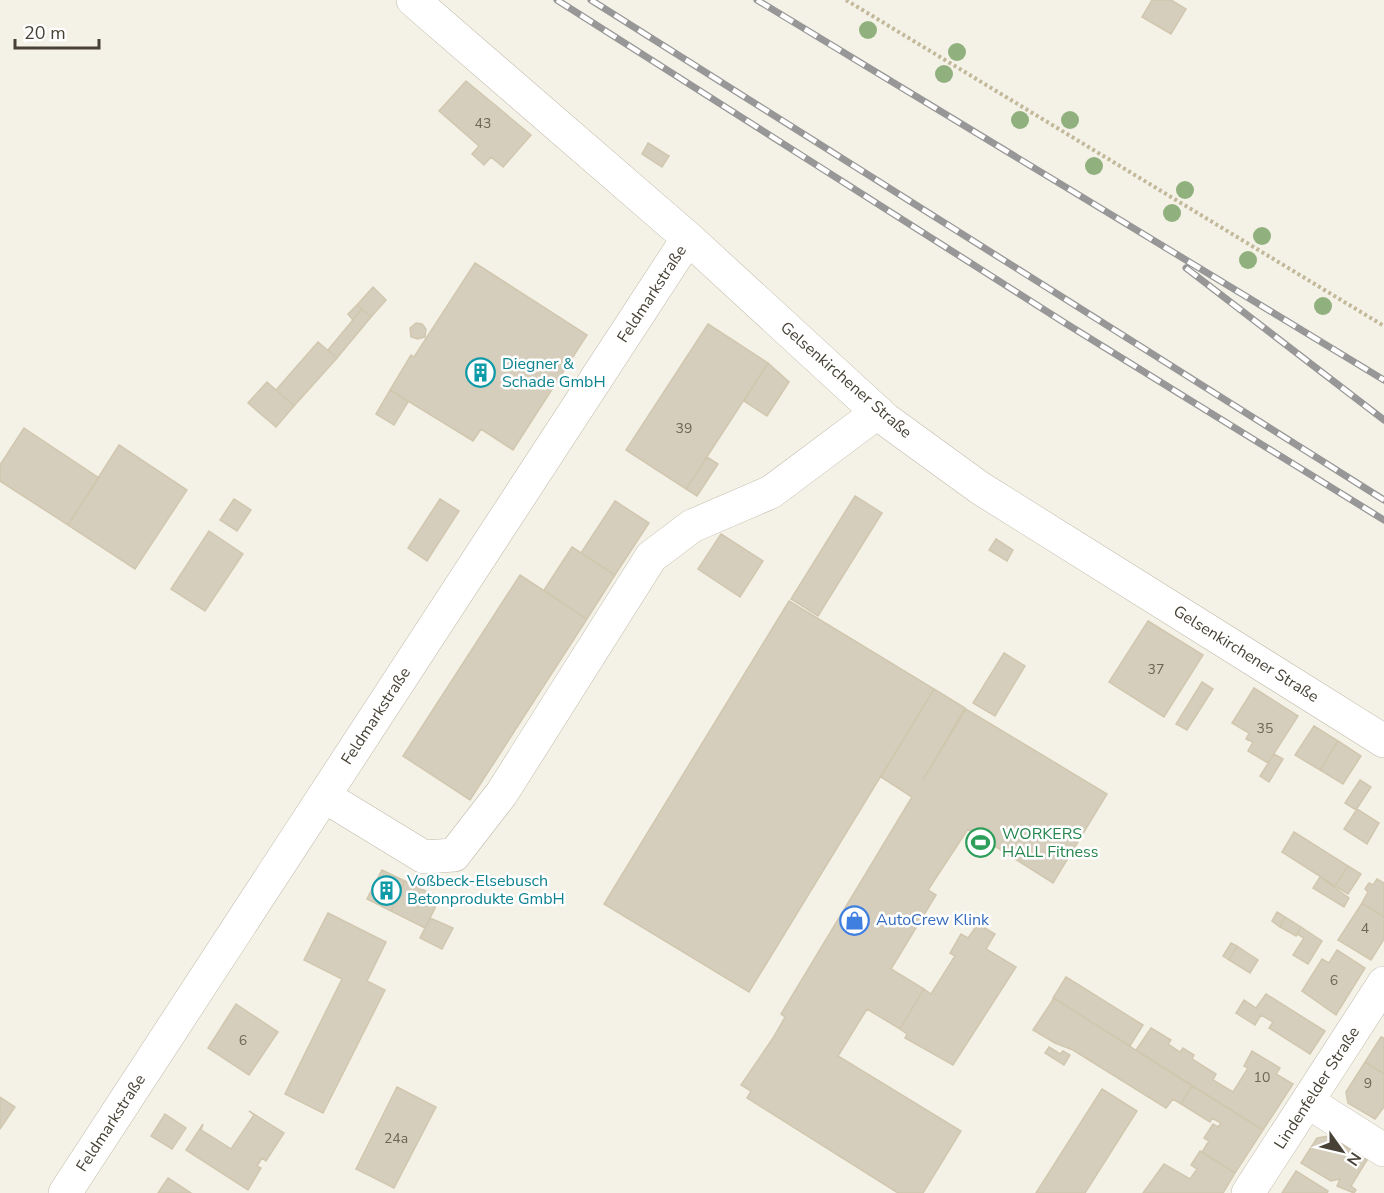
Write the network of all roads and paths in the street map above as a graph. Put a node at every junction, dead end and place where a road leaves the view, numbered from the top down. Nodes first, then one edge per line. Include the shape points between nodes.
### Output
1 (413, 0) edge
2 (846, 0) edge
3 (688, 238) junction
4 (1384, 326) edge
5 (878, 412) junction
6 (1384, 741) edge
7 (324, 796) junction
8 (1384, 983) edge
9 (1308, 1102) junction
10 (1384, 1150) edge
11 (65, 1193) edge
12 (1248, 1193) edge

1 - 3 street, Gelsenkirchener Straße
2 - 4 path
3 - 5 street, Gelsenkirchener Straße
3 - 7 street, Feldmarkstraße
5 - 6 street, Gelsenkirchener Straße via 980,488
5 - 7 street via 771,492 692,526 651,557 502,793 454,855 424,857
7 - 11 street, Feldmarkstraße
8 - 9 street, Lindenfelder Straße
9 - 10 street
9 - 12 street, Lindenfelder Straße

